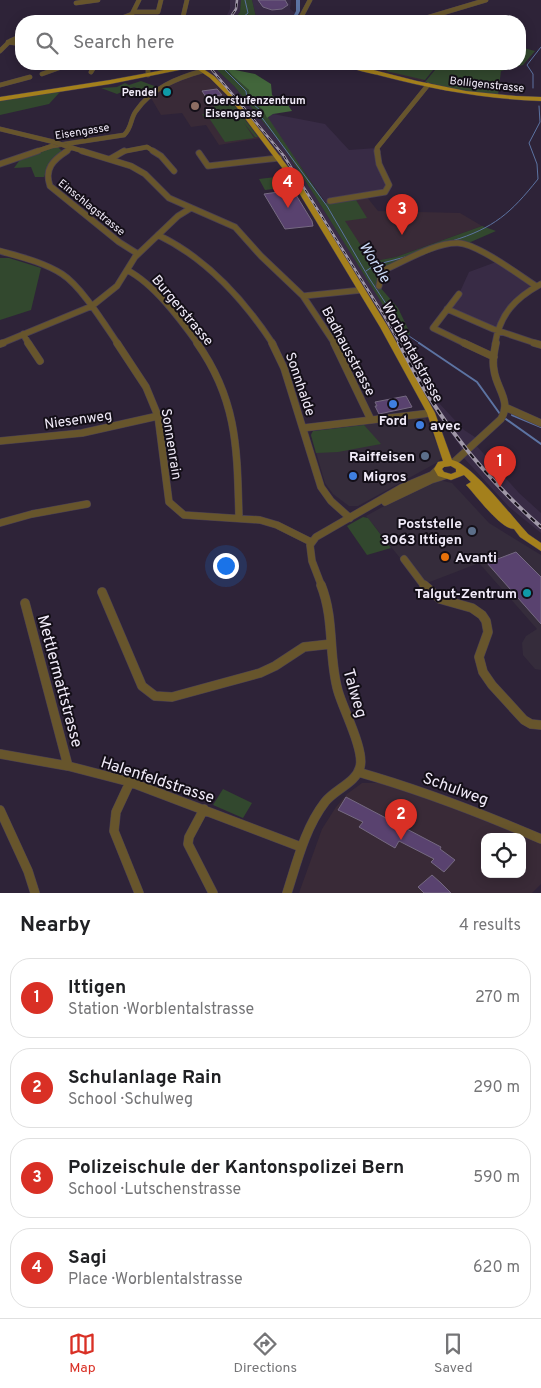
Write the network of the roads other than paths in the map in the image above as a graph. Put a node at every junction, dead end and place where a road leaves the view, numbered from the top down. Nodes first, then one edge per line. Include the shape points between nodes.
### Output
1 (98, 0) edge
2 (139, 0) edge
3 (161, 0) edge
4 (187, 0) edge
5 (310, 0) edge
6 (486, 0) edge
7 (76, 3) dead end
8 (134, 12) junction
9 (130, 15) edge
10 (183, 15) edge
11 (302, 15) edge
12 (436, 15) edge
13 (15, 39) edge
14 (8, 42) junction
15 (15, 43) edge
16 (0, 51) edge
17 (57, 70) edge
18 (148, 70) edge
19 (174, 70) edge
20 (195, 70) edge
21 (206, 70) edge
22 (372, 70) edge
23 (42, 74) dead end
24 (148, 75) junction
25 (30, 77) dead end
26 (0, 85) edge
27 (428, 85) junction
28 (0, 99) edge
29 (541, 99) edge
30 (0, 129) edge
31 (69, 147) junction
32 (199, 153) dead end
33 (279, 158) junction
34 (110, 159) junction
35 (0, 164) edge
36 (174, 170) dead end
37 (330, 201) dead end
38 (190, 208) junction
39 (158, 236) junction
40 (0, 251) edge
41 (138, 254) junction
42 (127, 270) junction
43 (538, 285) edge
44 (379, 286) dead end
45 (362, 290) junction
46 (459, 294) dead end
47 (304, 296) junction
48 (92, 306) junction
49 (447, 309) junction
50 (497, 330) junction
51 (23, 334) junction
52 (0, 344) edge
53 (541, 345) edge
54 (494, 357) junction
55 (40, 361) dead end
56 (507, 410) junction
57 (431, 413) junction
58 (158, 416) junction
59 (371, 420) junction
60 (541, 423) edge
61 (303, 428) junction
62 (0, 441) edge
63 (451, 470) junction
64 (86, 504) dead end
65 (239, 518) junction
66 (350, 518) junction
67 (0, 523) edge
68 (311, 542) junction
69 (541, 548) edge
70 (404, 559) dead end
71 (102, 592) dead end
72 (26, 603) dead end
73 (331, 644) junction
74 (541, 725) edge
75 (0, 754) edge
76 (68, 766) junction
77 (358, 772) junction
78 (130, 782) junction
79 (204, 809) junction
80 (0, 810) edge
81 (541, 839) edge
82 (301, 847) junction
83 (36, 893) edge
84 (139, 893) edge
85 (213, 893) edge
86 (287, 893) edge

1 - 7 street
2 - 8 street
3 - 8 street via 158,12
4 - 10 street
5 - 11 street
6 - 12 street
8 - 9 street
13 - 14 street
14 - 15 street
14 - 16 street
17 - 23 street
18 - 24 street
19 - 24 main road, Worblentalstrasse
20 - 35 street, Eisengasse via 163,85 136,112 130,129 124,135 49,147
21 - 33 main road, Worblentalstrasse via 231,96
22 - 27 main road, Bolligenstrasse
24 - 28 main road
25 - 26 street
27 - 29 main road, Bolligenstrasse via 476,95
27 - 37 street via 377,148 378,164 389,185 385,192
30 - 31 street, Badhausstrasse, bridge
31 - 34 street, Badhausstrasse
31 - 41 street, Einschlagstrasse via 48,168 46,174 50,186
32 - 33 street via 208,166
33 - 45 main road, Worblentalstrasse
34 - 36 street via 124,151 147,147
34 - 38 street, Badhausstrasse via 138,169 166,196
38 - 39 street
38 - 47 street, Badhausstrasse via 238,230
39 - 41 street
39 - 61 street, Sonnhalde via 202,261 269,337 281,359
40 - 48 street, Sonnenrain via 60,272
41 - 42 street
42 - 48 street via 111,292
42 - 65 street, Burgerstrasse via 137,274 173,313 216,373 235,433
43 - 44 street via 459,243 382,271
43 - 50 street via 519,296 500,320
45 - 47 street, Badhausstrasse
45 - 57 main road, Worblentalstrasse
46 - 49 street
47 - 59 street, Badhausstrasse via 331,336
48 - 51 street
48 - 58 street, Sonnenrain via 137,372
49 - 50 street
49 - 54 street via 434,330
50 - 53 street
50 - 54 street
51 - 52 street
51 - 55 street
54 - 56 street via 494,373
56 - 60 street
56 - 63 street
57 - 59 street
57 - 63 main road, Worblentalstrasse
58 - 62 street, Niesenweg via 88,432
58 - 65 street, Sonnenrain via 169,502 173,508 190,516
59 - 61 street
61 - 66 street, Sonnhalde via 321,487 331,502
63 - 66 street via 387,495
63 - 69 main road, Worblentalstrasse via 497,520
64 - 67 street
65 - 68 street, Sonnenrain via 269,522
66 - 68 street
68 - 73 street, Talweg via 311,555 328,604
70 - 74 street via 434,596 473,608 485,618 487,640 479,655 482,669 492,685 524,719
71 - 73 street via 142,686 155,696 172,697 255,675 304,647
72 - 76 street, Mettlermattstrasse
73 - 77 street, Talweg via 336,688 361,760
75 - 76 street, Halenfeldstrasse
76 - 78 street, Halenfeldstrasse
77 - 81 street, Schulweg via 474,810
77 - 82 street via 330,796
78 - 79 street, Halenfeldstrasse
78 - 84 street via 113,822
79 - 82 street, Halenfeldstrasse
79 - 85 street via 188,844
80 - 83 street
82 - 86 street

